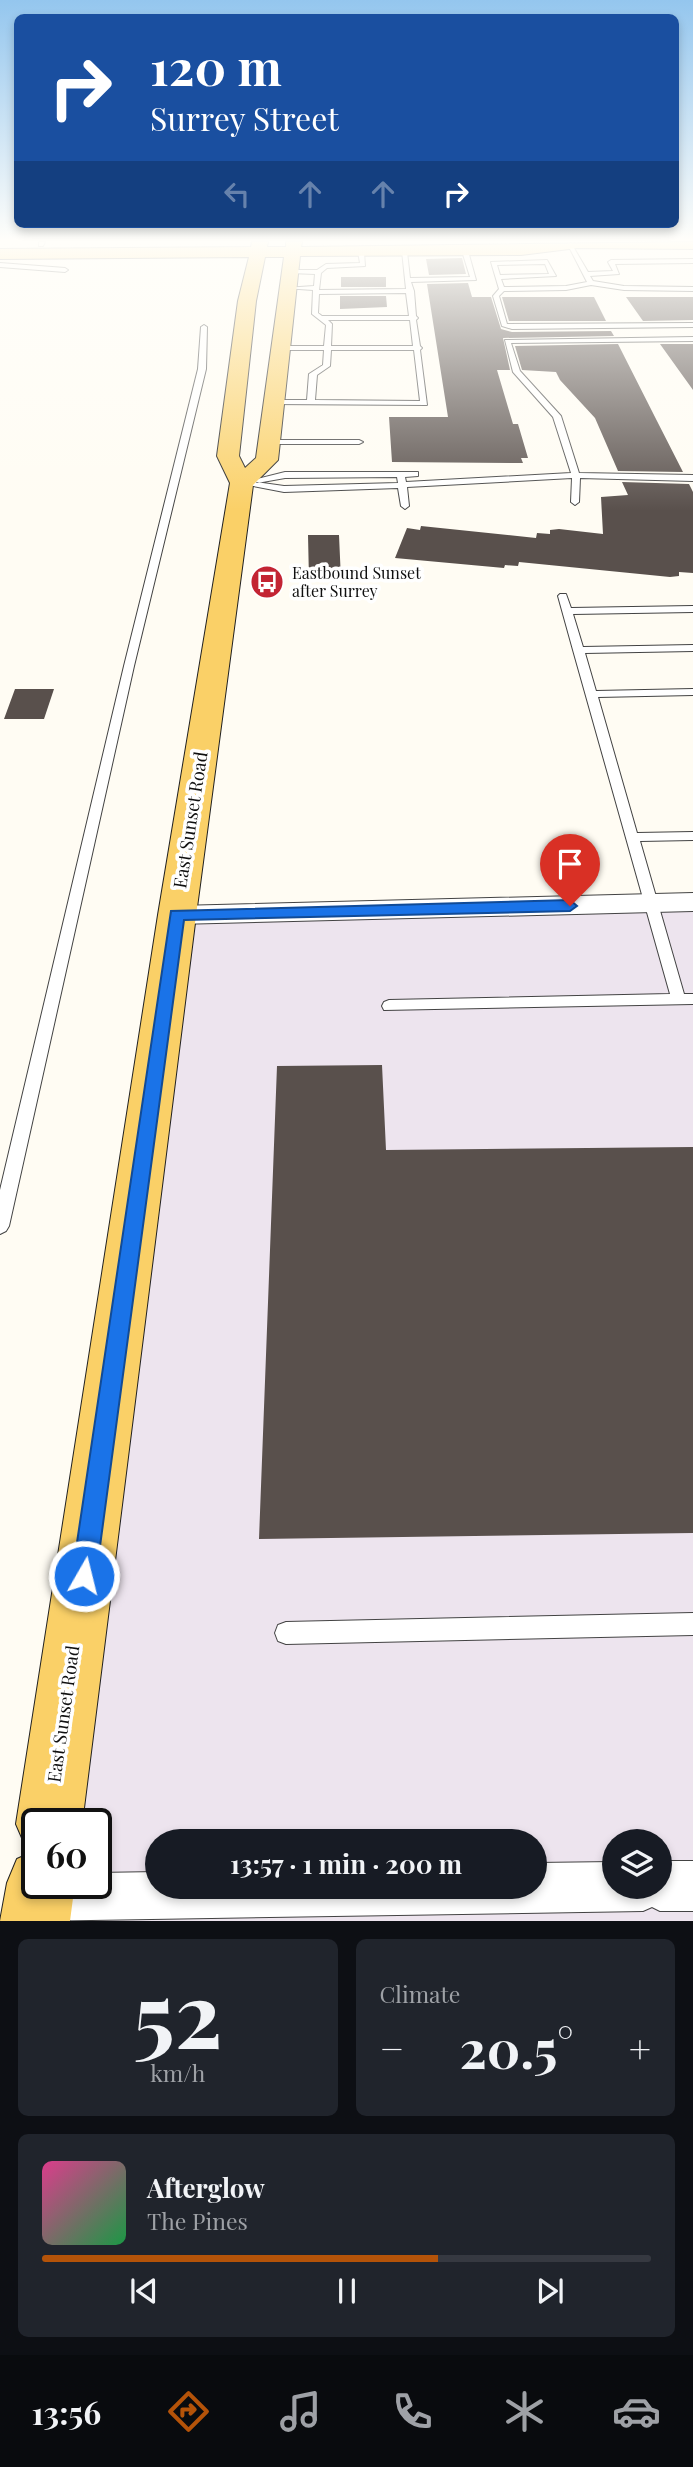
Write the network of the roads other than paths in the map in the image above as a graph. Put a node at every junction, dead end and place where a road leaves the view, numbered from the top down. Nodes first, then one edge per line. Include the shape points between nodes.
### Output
1 (204, 332) edge
2 (243, 332) edge
3 (283, 332) edge
4 (329, 332) edge
5 (417, 332) edge
6 (693, 340) edge
7 (281, 348) junction
8 (328, 348) junction
9 (419, 348) junction
10 (274, 402) junction
11 (311, 402) junction
12 (269, 442) junction
13 (359, 442) dead end
14 (576, 475) junction
15 (693, 478) edge
16 (401, 479) junction
17 (242, 483) junction
18 (575, 502) dead end
19 (405, 506) dead end
20 (563, 596) dead end
21 (693, 609) edge
22 (567, 611) junction
23 (693, 648) edge
24 (578, 650) junction
25 (693, 692) edge
26 (591, 694) junction
27 (693, 836) edge
28 (633, 837) junction
29 (693, 902) edge
30 (652, 904) junction
31 (177, 915) junction
32 (686, 1000) edge
33 (388, 1006) dead end
34 (0, 1226) edge
35 (693, 1624) edge
36 (286, 1633) dead end
37 (51, 1808) edge
38 (672, 1886) edge
39 (693, 1886) edge
40 (602, 1889) edge
41 (38, 1901) edge

1 - 34 lane via 202,369
2 - 17 main road via 228,456
3 - 7 main road
4 - 8 lane
5 - 9 lane
6 - 14 lane via 507,341 517,372 557,416
7 - 8 lane
7 - 10 main road
8 - 9 lane
8 - 11 lane via 326,366 313,374
9 - 11 lane via 424,403
10 - 11 lane
10 - 12 main road
12 - 13 lane
12 - 17 main road via 267,460
14 - 15 lane
14 - 16 lane via 466,482
14 - 18 lane
16 - 17 lane via 352,488 284,489
16 - 19 lane
17 - 31 main road, East Sunset Road
20 - 22 lane
21 - 22 lane
22 - 24 lane
23 - 24 lane
24 - 26 lane
25 - 26 lane
26 - 28 lane
27 - 28 lane
28 - 30 lane
29 - 30 street
30 - 31 street
30 - 32 lane
31 - 37 main road, East Sunset Road
32 - 33 lane
35 - 36 lane
38 - 39 street
40 - 41 street via 432,1900

